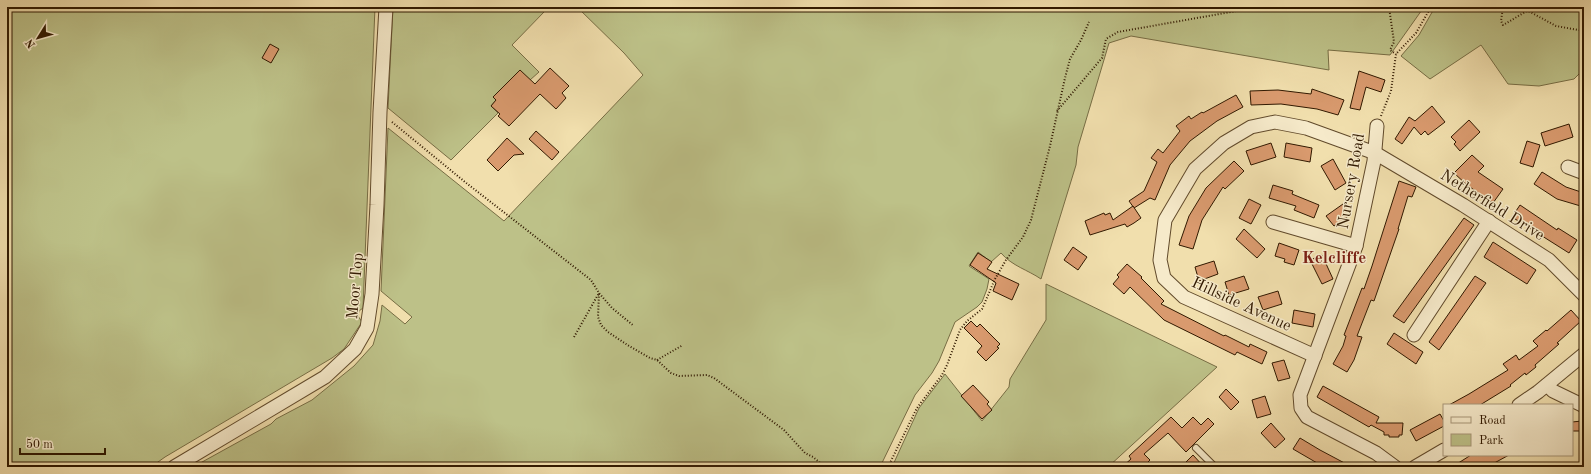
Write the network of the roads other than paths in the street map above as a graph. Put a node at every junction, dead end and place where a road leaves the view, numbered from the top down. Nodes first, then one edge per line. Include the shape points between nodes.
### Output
1 (386, 7) edge
2 (1377, 126) road end
3 (1375, 153) junction
4 (1568, 167) dead end
5 (1584, 173) edge
6 (1489, 221) junction
7 (1273, 222) dead end
8 (1356, 246) junction
9 (1584, 296) edge
10 (1414, 335) dead end
11 (1584, 354) edge
12 (1315, 356) junction
13 (1547, 385) junction
14 (1520, 404) edge
15 (1584, 406) edge
16 (1196, 448) dead end
17 (1443, 451) edge
18 (1421, 465) edge
19 (174, 467) edge
20 (1215, 467) edge
21 (1395, 467) edge

1 - 19 street, Moor Top via 372,294 367,328 356,349 324,377
2 - 3 street, Nursery Road
3 - 6 street, Netherfield Drive
3 - 8 street, Nursery Road
3 - 12 street, Hillside Avenue via 1306,128 1275,122 1252,127 1224,143 1195,169 1165,220 1160,260 1164,278 1184,297
4 - 5 street
6 - 9 street, Netherfield Drive via 1549,260
6 - 10 street
7 - 8 street
8 - 12 street, Nursery Road
11 - 13 street
12 - 21 street, Nursery Road via 1300,395 1301,408 1307,417 1376,453
13 - 14 street
13 - 15 street
16 - 20 lane
17 - 18 street

